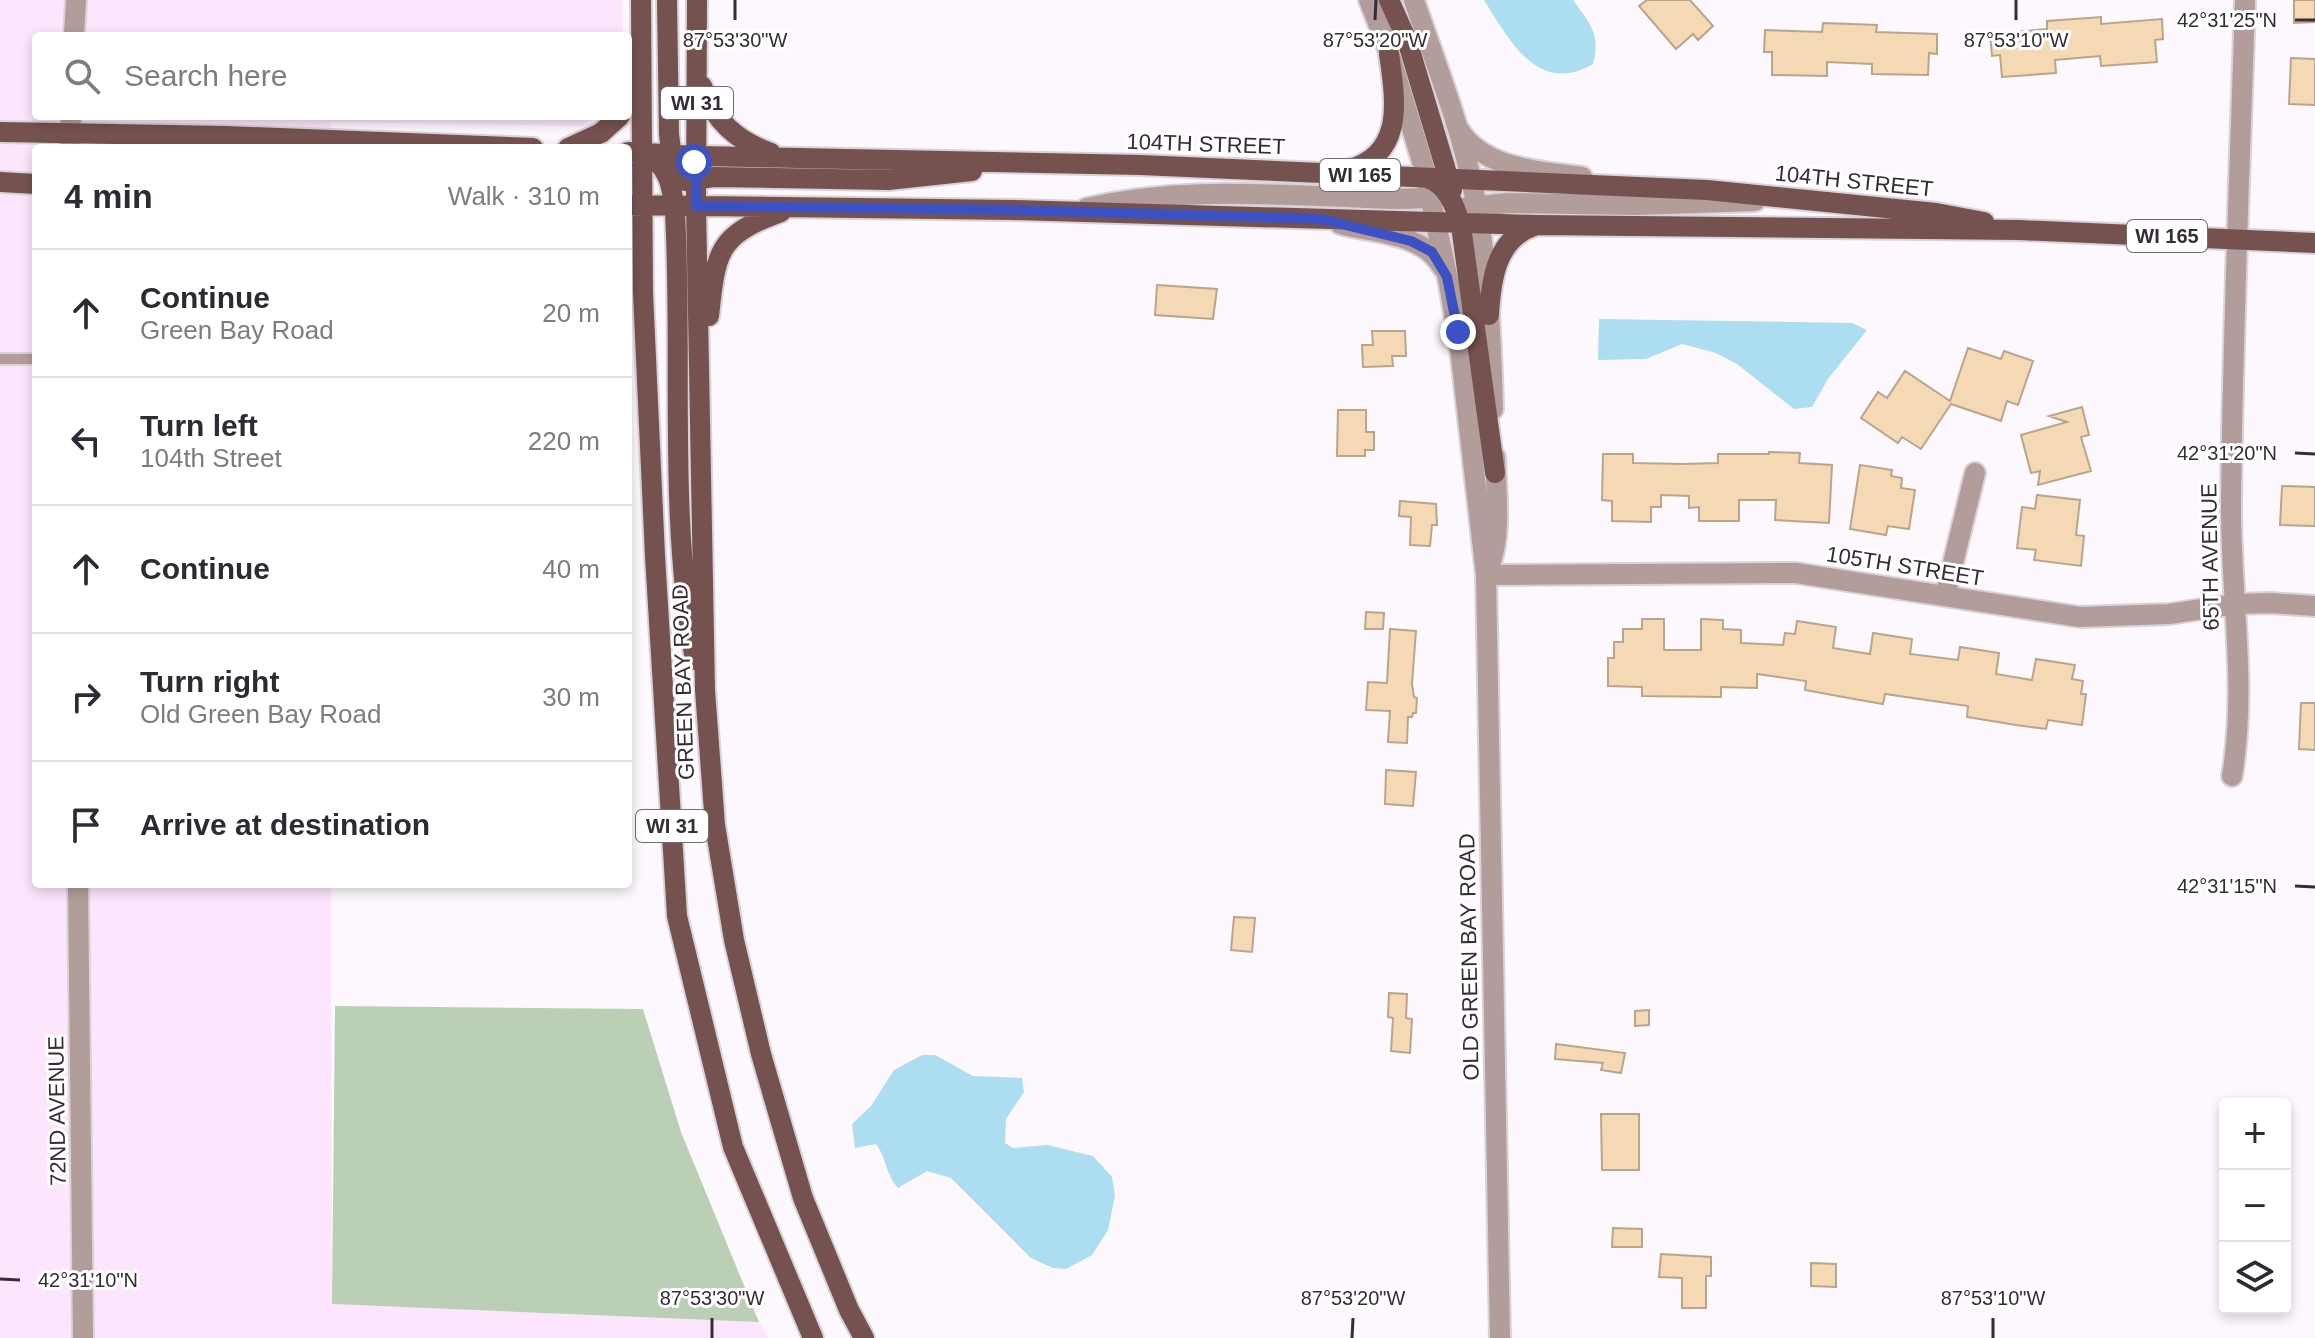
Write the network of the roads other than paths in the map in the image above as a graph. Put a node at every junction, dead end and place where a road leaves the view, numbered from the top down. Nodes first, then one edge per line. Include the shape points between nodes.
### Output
1 (76, 0) edge
2 (641, 0) edge
3 (667, 0) edge
4 (697, 0) edge
5 (1369, 0) edge
6 (1389, 0) edge
7 (1414, 0) edge
8 (2245, 0) edge
9 (74, 32) edge
10 (1389, 54) junction
11 (641, 55) junction
12 (697, 71) junction
13 (632, 89) edge
14 (616, 120) edge
15 (1455, 123) junction
16 (0, 132) edge
17 (71, 132) edge
18 (431, 144) edge
19 (577, 144) edge
20 (635, 153) edge
21 (697, 156) junction
22 (786, 158) junction
23 (1037, 163) junction
24 (1332, 174) junction
25 (635, 178) edge
26 (676, 179) junction
27 (1471, 179) junction
28 (0, 182) edge
29 (32, 184) edge
30 (1637, 187) junction
31 (1786, 199) junction
32 (1454, 201) junction
33 (635, 205) edge
34 (696, 206) junction
35 (795, 208) junction
36 (1071, 211) junction
37 (1321, 219) junction
38 (1436, 222) junction
39 (1537, 225) junction
40 (2019, 230) junction
41 (2238, 239) junction
42 (2315, 243) edge
43 (632, 253) edge
44 (1447, 277) junction
45 (643, 292) junction
46 (1489, 315) junction
47 (0, 359) edge
48 (32, 359) edge
49 (699, 361) junction
50 (1495, 473) junction
51 (1975, 473) dead end
52 (1486, 575) junction
53 (1945, 596) junction
54 (2236, 604) junction
55 (2315, 606) edge
56 (707, 719) junction
57 (2232, 776) dead end
58 (78, 888) edge
59 (83, 1338) edge
60 (813, 1338) edge
61 (864, 1338) edge
62 (1500, 1338) edge

1 - 9 street
2 - 11 main road, GREEN BAY ROAD / WI 31
3 - 26 main road
4 - 12 main road, WI 31
5 - 10 street, OLD GREEN BAY ROAD
6 - 32 main road via 1407,40
7 - 15 street
8 - 41 street, 65TH AVENUE
10 - 24 main road via 1396,107 1390,134 1366,162
10 - 32 street, OLD GREEN BAY ROAD
11 - 13 main road
11 - 20 main road, GREEN BAY ROAD / WI 31
12 - 21 main road, WI 31
12 - 22 main road via 721,122 747,143
14 - 19 main road
15 - 27 street
15 - 30 street via 1474,148 1504,163
16 - 17 main road
17 - 18 main road
20 - 25 main road, GREEN BAY ROAD / WI 31
20 - 26 main road via 659,161
21 - 22 main road, 104TH STREET / WI 165
21 - 26 main road
22 - 23 main road, 104TH STREET / WI 165
23 - 24 main road, 104TH STREET / WI 165
23 - 26 main road via 888,180
24 - 32 main road, 104TH STREET / WI 165
25 - 26 main road
25 - 33 main road, GREEN BAY ROAD / WI 31
26 - 33 main road
26 - 34 main road via 684,199
26 - 56 main road via 681,563
27 - 30 main road, 104TH STREET / WI 165
27 - 32 main road, 104TH STREET / WI 165
28 - 29 main road
30 - 31 main road, 104TH STREET / WI 165
31 - 32 street via 1672,204
31 - 40 main road, 104TH STREET / WI 165 via 1947,215
32 - 36 street via 1186,193
32 - 38 main road, 104TH STREET / WI 165
32 - 39 main road, 104TH STREET / WI 165
32 - 46 street, OLD GREEN BAY ROAD
32 - 50 main road
33 - 45 main road, GREEN BAY ROAD / WI 31
34 - 35 main road, 104TH STREET / WI 165
34 - 49 main road, GREEN BAY ROAD / WI 31
35 - 36 main road, 104TH STREET / WI 165
35 - 49 main road via 744,228 723,248 714,269 706,350
36 - 37 main road, 104TH STREET / WI 165
37 - 38 main road, 104TH STREET / WI 165
37 - 44 street via 1418,243 1436,256
38 - 44 street, OLD GREEN BAY ROAD
39 - 40 main road, 104TH STREET / WI 165
39 - 46 main road via 1520,232 1504,250 1493,278
40 - 41 main road, 104TH STREET / WI 165
41 - 42 main road, 104TH STREET / WI 165
41 - 54 street, 65TH AVENUE via 2231,513
43 - 45 main road
44 - 52 street, OLD GREEN BAY ROAD
45 - 60 main road, GREEN BAY ROAD / WI 31 via 677,916 733,1147
46 - 50 street, OLD GREEN BAY ROAD
47 - 48 lane
49 - 56 main road, GREEN BAY ROAD / WI 31
50 - 52 street, OLD GREEN BAY ROAD via 1496,544
51 - 53 street
52 - 53 street, 105TH STREET via 1796,573
52 - 62 street, OLD GREEN BAY ROAD
53 - 54 street, 105TH STREET via 2080,617 2169,614
54 - 55 street, 105TH STREET
54 - 57 street, 65TH AVENUE via 2237,746
56 - 61 main road, GREEN BAY ROAD / WI 31 via 715,825 734,940 761,1054 803,1198
58 - 59 street, 72ND AVENUE

